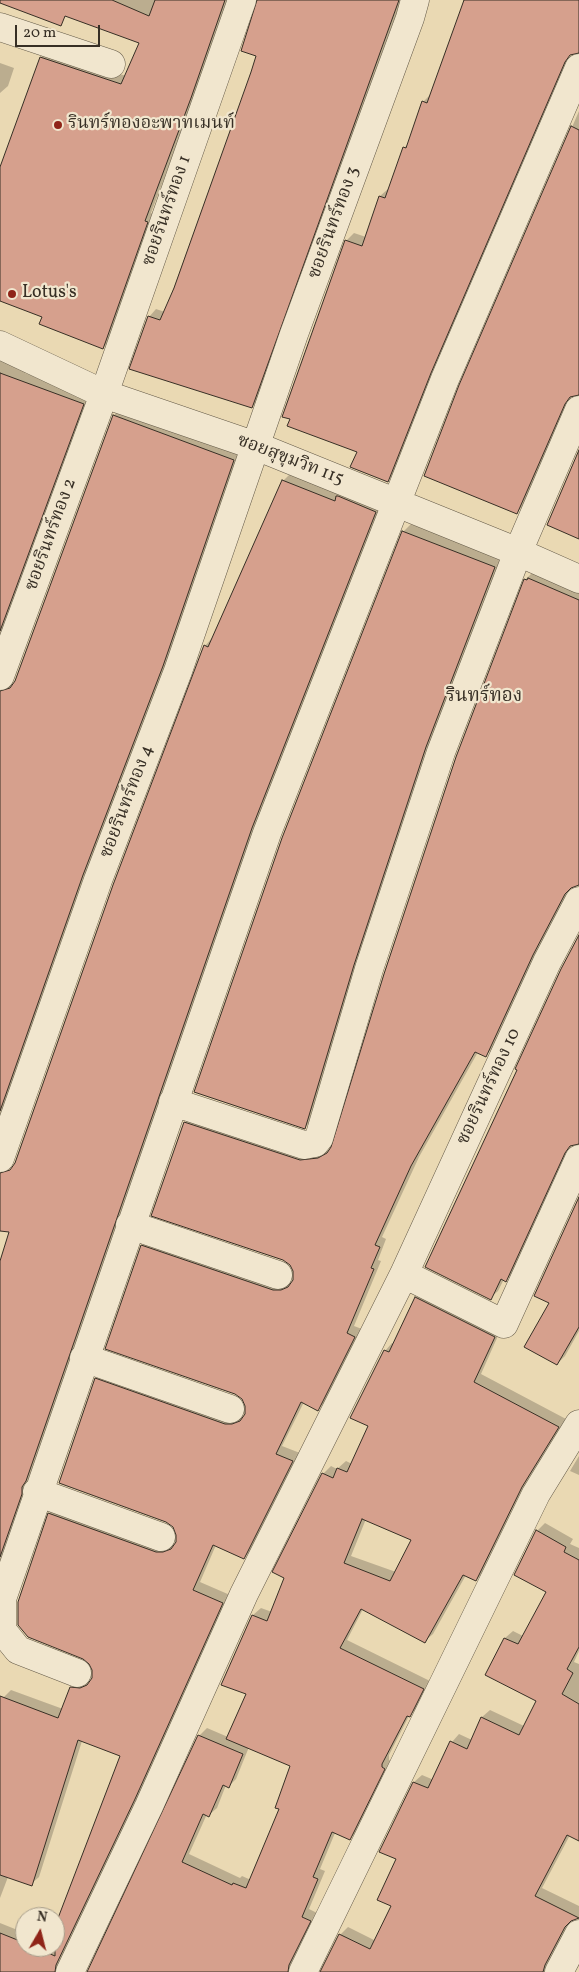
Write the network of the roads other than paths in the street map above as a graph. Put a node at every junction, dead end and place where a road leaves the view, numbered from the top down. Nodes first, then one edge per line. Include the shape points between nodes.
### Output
1 (242, 0) edge
2 (414, 0) edge
3 (0, 26) edge
4 (111, 64) dead end
5 (579, 68) edge
6 (570, 111) edge
7 (0, 345) edge
8 (104, 394) junction
9 (579, 410) edge
10 (256, 446) junction
11 (396, 503) junction
12 (518, 552) junction
13 (579, 580) edge
14 (0, 676) edge
15 (579, 901) edge
16 (173, 1102) junction
17 (0, 1158) edge
18 (579, 1159) edge
19 (130, 1225) junction
20 (404, 1274) junction
21 (278, 1275) dead end
22 (84, 1358) junction
23 (230, 1409) dead end
24 (579, 1424) edge
25 (38, 1492) junction
26 (161, 1537) dead end
27 (77, 1673) dead end
28 (579, 1934) edge
29 (70, 1972) edge
30 (303, 1972) edge
31 (558, 1972) edge

1 - 8 street, ซอยรินทร์ทอง 1
2 - 10 street, ซอยรินทร์ทอง 3
3 - 4 street
5 - 6 street
6 - 11 street via 445,379
7 - 8 street, ซอยสุขุมวิท 115
8 - 10 street, ซอยสุขุมวิท 115
8 - 14 street, ซอยรินทร์ทอง 2
9 - 12 street
10 - 11 street, ซอยสุขุมวิท 115
10 - 17 street, ซอยรินทร์ทอง 4
11 - 12 street, ซอยสุขุมวิท 115
11 - 16 street via 267,833
12 - 13 street, ซอยสุขุมวิท 115
12 - 16 street via 441,752 369,969 319,1138 315,1143 304,1145
15 - 20 street, ซอยรินทร์ทอง 10 via 547,962
16 - 19 street
18 - 20 street via 504,1324
19 - 21 street
19 - 22 street
20 - 29 street, ซอยรินทร์ทอง 10 via 244,1594
22 - 23 street
22 - 25 street
24 - 30 street via 536,1494
25 - 26 street
25 - 27 street via 2,1599 2,1630 18,1650
28 - 31 street

